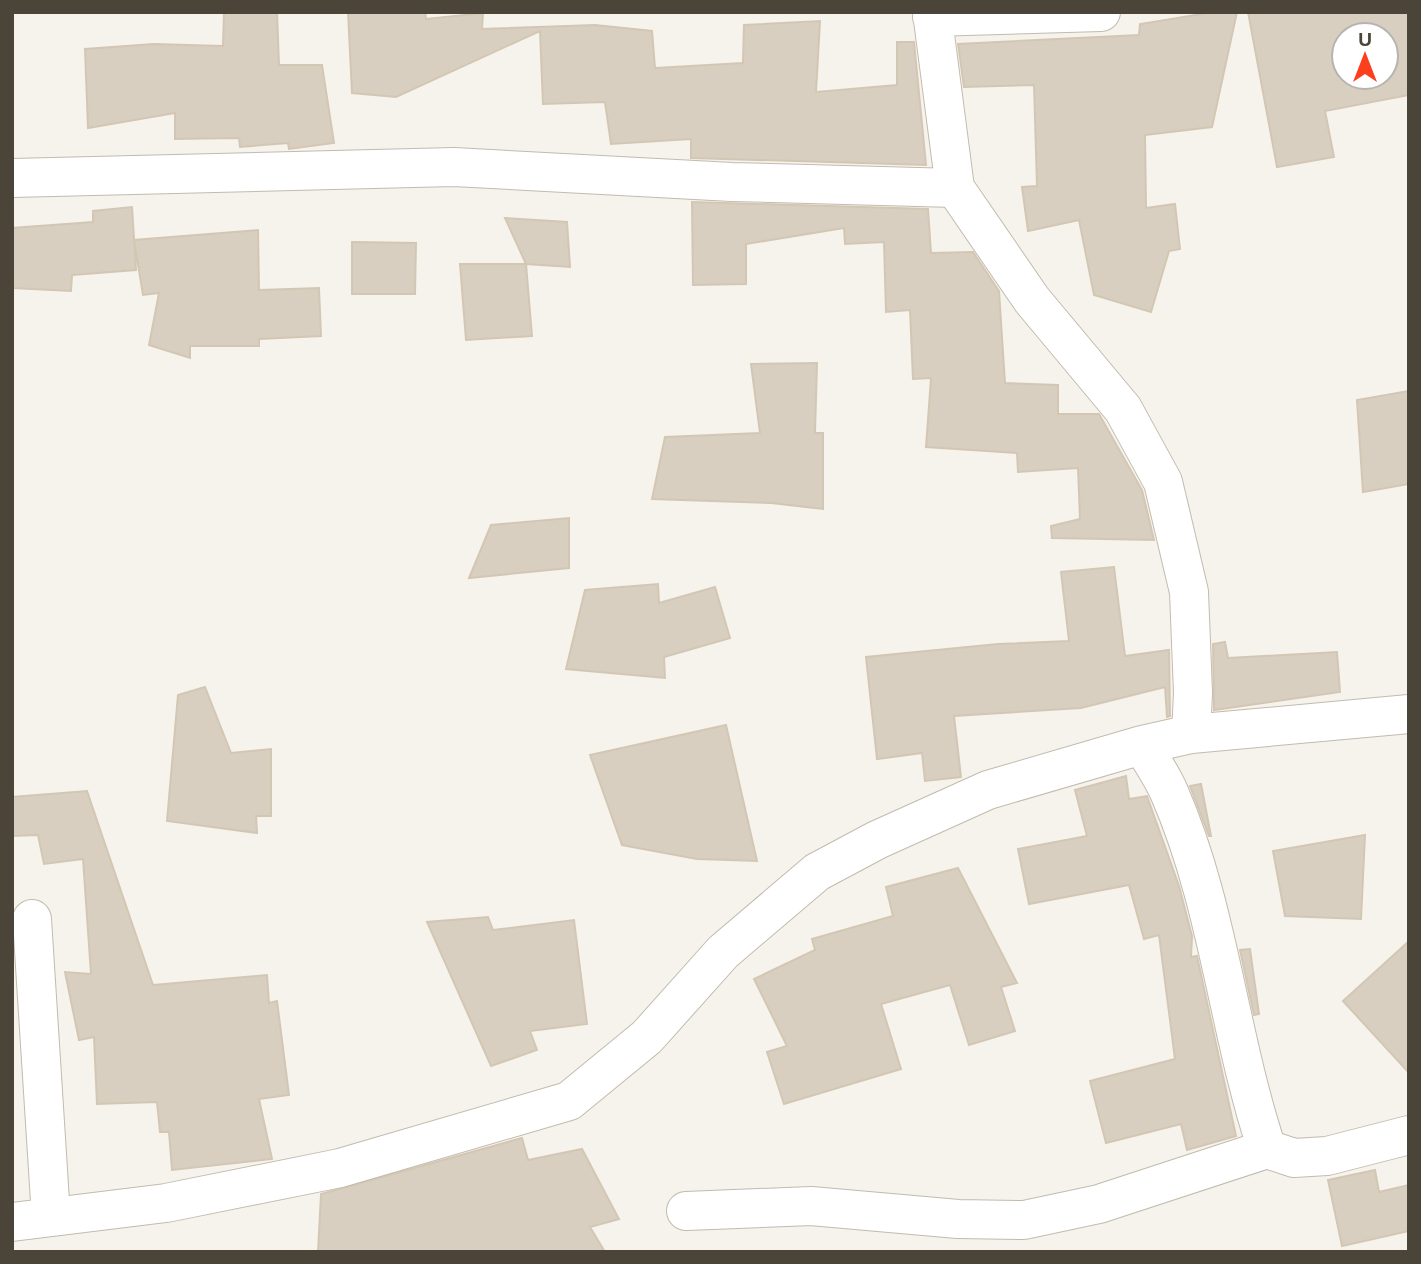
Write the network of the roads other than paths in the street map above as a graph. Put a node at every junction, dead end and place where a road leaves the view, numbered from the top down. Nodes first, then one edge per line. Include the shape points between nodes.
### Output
1 (1101, 12) edge
2 (932, 15) edge
3 (12, 178) edge
4 (956, 188) junction
5 (1409, 714) edge
6 (1191, 734) junction
7 (1142, 745) junction
8 (32, 919) dead end
9 (1409, 1135) edge
10 (1267, 1149) junction
11 (686, 1211) dead end
12 (51, 1217) junction
13 (12, 1222) edge

1 - 2 street
2 - 4 street
3 - 4 street via 454,167 732,183
4 - 6 street via 1032,300 1123,409 1163,482 1189,592
5 - 6 street
6 - 7 street
7 - 10 street via 1168,790 1212,920 1250,1098
7 - 12 street via 988,790 817,872 723,952 647,1037 569,1101 341,1168 166,1203
8 - 12 street
9 - 10 street via 1328,1156 1294,1158
10 - 11 street via 1099,1204 1024,1220 811,1206
12 - 13 street

